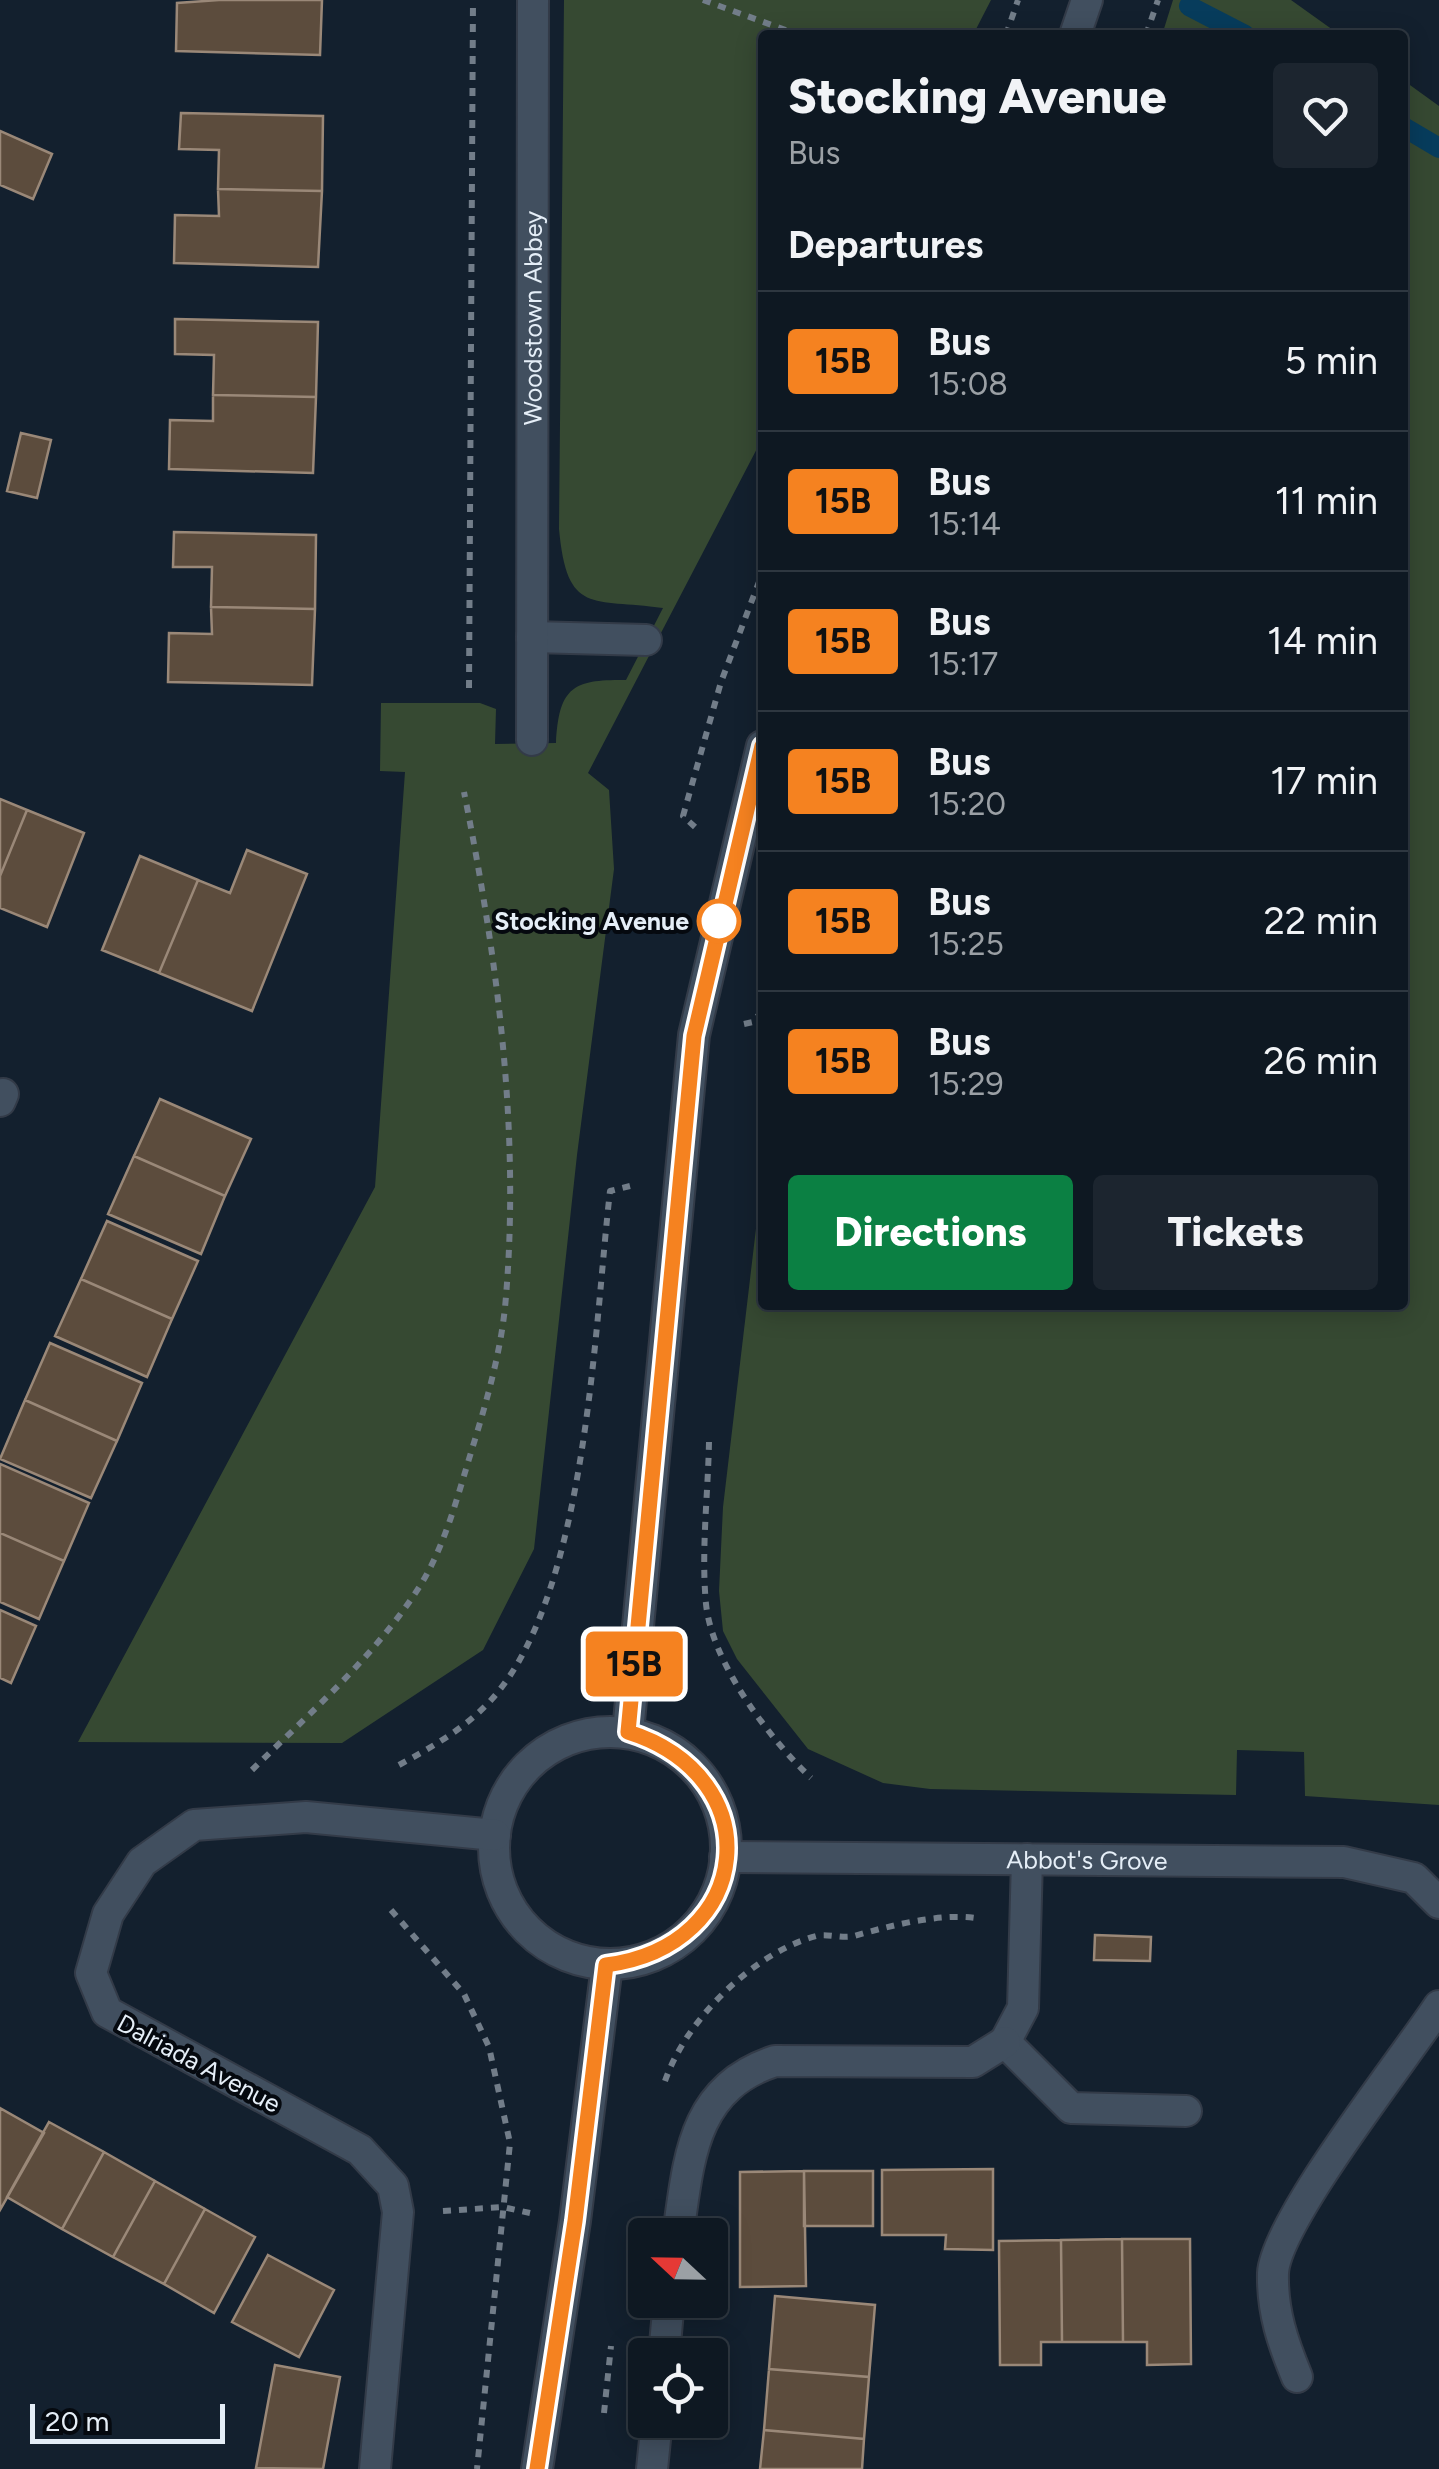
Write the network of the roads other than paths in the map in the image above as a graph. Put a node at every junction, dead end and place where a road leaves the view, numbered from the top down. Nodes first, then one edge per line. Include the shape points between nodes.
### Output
1 (533, 0) edge
2 (1087, 0) edge
3 (1077, 30) edge
4 (532, 637) junction
5 (646, 640) dead end
6 (532, 740) dead end
7 (758, 763) edge
8 (628, 1732) junction
9 (494, 1835) junction
10 (725, 1856) junction
11 (1027, 1859) junction
12 (1439, 1903) edge
13 (606, 1965) junction
14 (1439, 2006) edge
15 (1004, 2042) junction
16 (1186, 2110) dead end
17 (681, 2218) edge
18 (1298, 2378) dead end
19 (655, 2438) edge
20 (375, 2469) edge
21 (537, 2469) edge
22 (652, 2469) edge

1 - 4 street, Woodstown Abbey
2 - 3 street
4 - 5 street
4 - 6 street, Woodstown Abbey
7 - 8 street via 694,1036
8 - 9 street via 590,1733 555,1745 525,1768 504,1799
8 - 10 street via 662,1743 692,1764 714,1794 726,1829
9 - 13 street via 496,1873 511,1909 536,1938 569,1957
9 - 20 street, Dalriada Avenue via 306,1817 194,1825 142,1862 108,1914 91,1973 107,2012 360,2150 394,2186 398,2212
10 - 11 street, Abbot's Grove
10 - 13 street via 715,1898 697,1926 655,1954
11 - 12 street, Abbot's Grove via 1344,1862 1414,1878
11 - 15 street via 1023,2008
13 - 21 street
14 - 18 street via 1290,2222 1273,2270 1276,2328
15 - 16 street via 1072,2108
15 - 17 street via 973,2062 775,2062 747,2070 718,2094 700,2127
19 - 22 street

